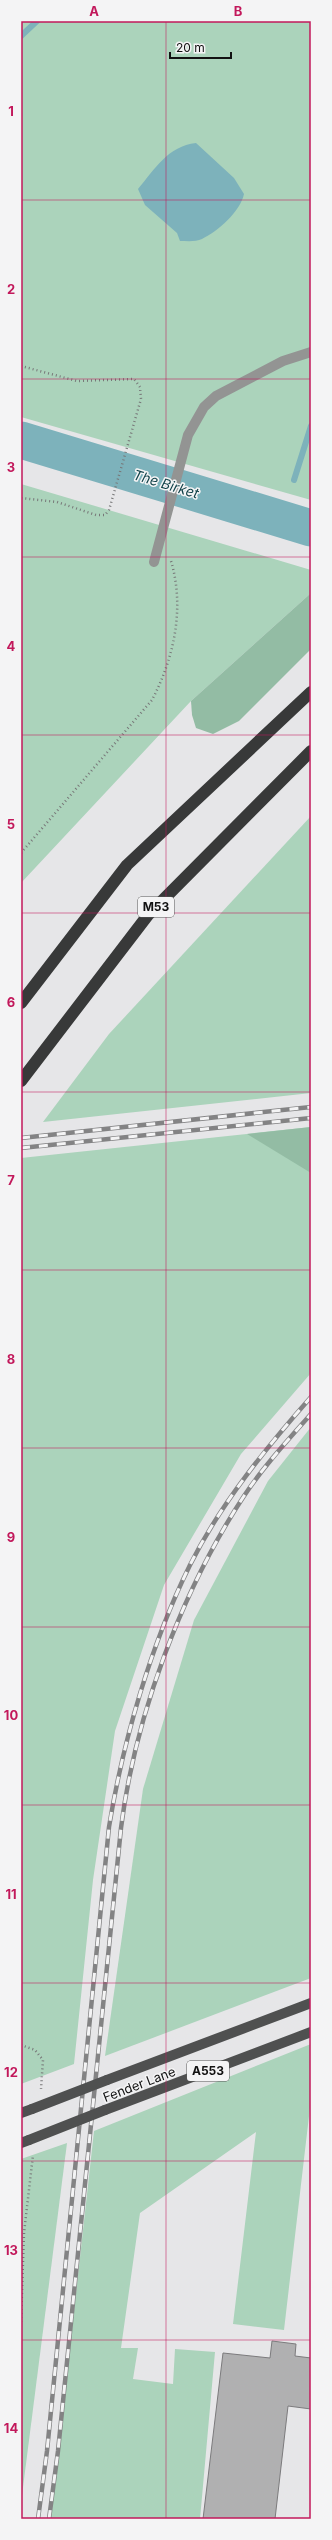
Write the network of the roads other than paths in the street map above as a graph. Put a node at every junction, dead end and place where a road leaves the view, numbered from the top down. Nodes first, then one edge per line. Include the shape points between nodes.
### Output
1 (311, 352) edge
2 (154, 562) dead end
3 (311, 692) edge
4 (311, 751) edge
5 (21, 1004) edge
6 (21, 1081) edge
7 (311, 2004) edge
8 (311, 2032) edge
9 (21, 2113) edge
10 (25, 2141) edge

1 - 2 lane via 283,361 216,396 196,418 188,435
3 - 5 highway via 127,866
4 - 6 highway, M53 via 148,915
7 - 9 main road, Fender Lane / A553, bridge
8 - 10 main road, Fender Lane / A553, bridge

